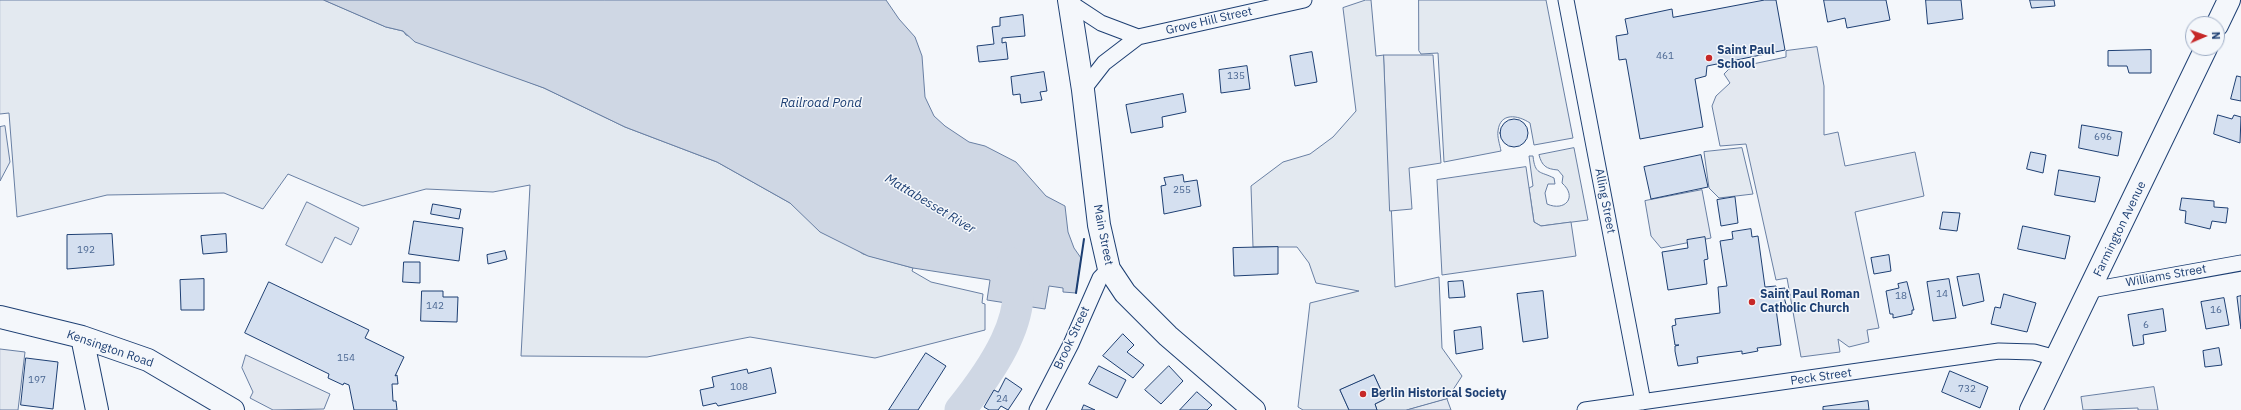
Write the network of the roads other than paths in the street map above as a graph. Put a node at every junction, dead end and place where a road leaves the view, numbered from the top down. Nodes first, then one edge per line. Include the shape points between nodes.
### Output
1 (1304, 0) edge
2 (1566, 0) edge
3 (2229, 0) edge
4 (1069, 1) edge
5 (2221, 16) edge
6 (1138, 37) junction
7 (2202, 56) edge
8 (1083, 90) junction
9 (2241, 263) edge
10 (1109, 269) junction
11 (2091, 290) junction
12 (0, 317) edge
13 (82, 337) junction
14 (2056, 358) junction
15 (1643, 402) junction
16 (97, 410) edge
17 (233, 410) edge
18 (1037, 410) edge
19 (1254, 410) edge
20 (1585, 410) edge
21 (2031, 410) edge

1 - 6 street, Grove Hill Street
2 - 15 street, Alling Street
3 - 5 main road
4 - 6 street via 1101,22
4 - 8 main road, Main Street
6 - 8 street, Grove Hill Street via 1104,63
7 - 11 main road, Farmington Avenue
8 - 10 main road, Main Street via 1099,225
9 - 11 street, Williams Street
10 - 18 street, Brook Street via 1100,278 1071,344
10 - 19 main road, Main Street via 1125,293 1168,336
11 - 14 main road, Farmington Avenue
12 - 13 main road, Kensington Road
13 - 16 main road
13 - 17 main road, Kensington Road via 148,360
14 - 15 street, Peck Street via 2034,352 1999,351
14 - 21 main road, Farmington Avenue
15 - 20 street, Peck Street

